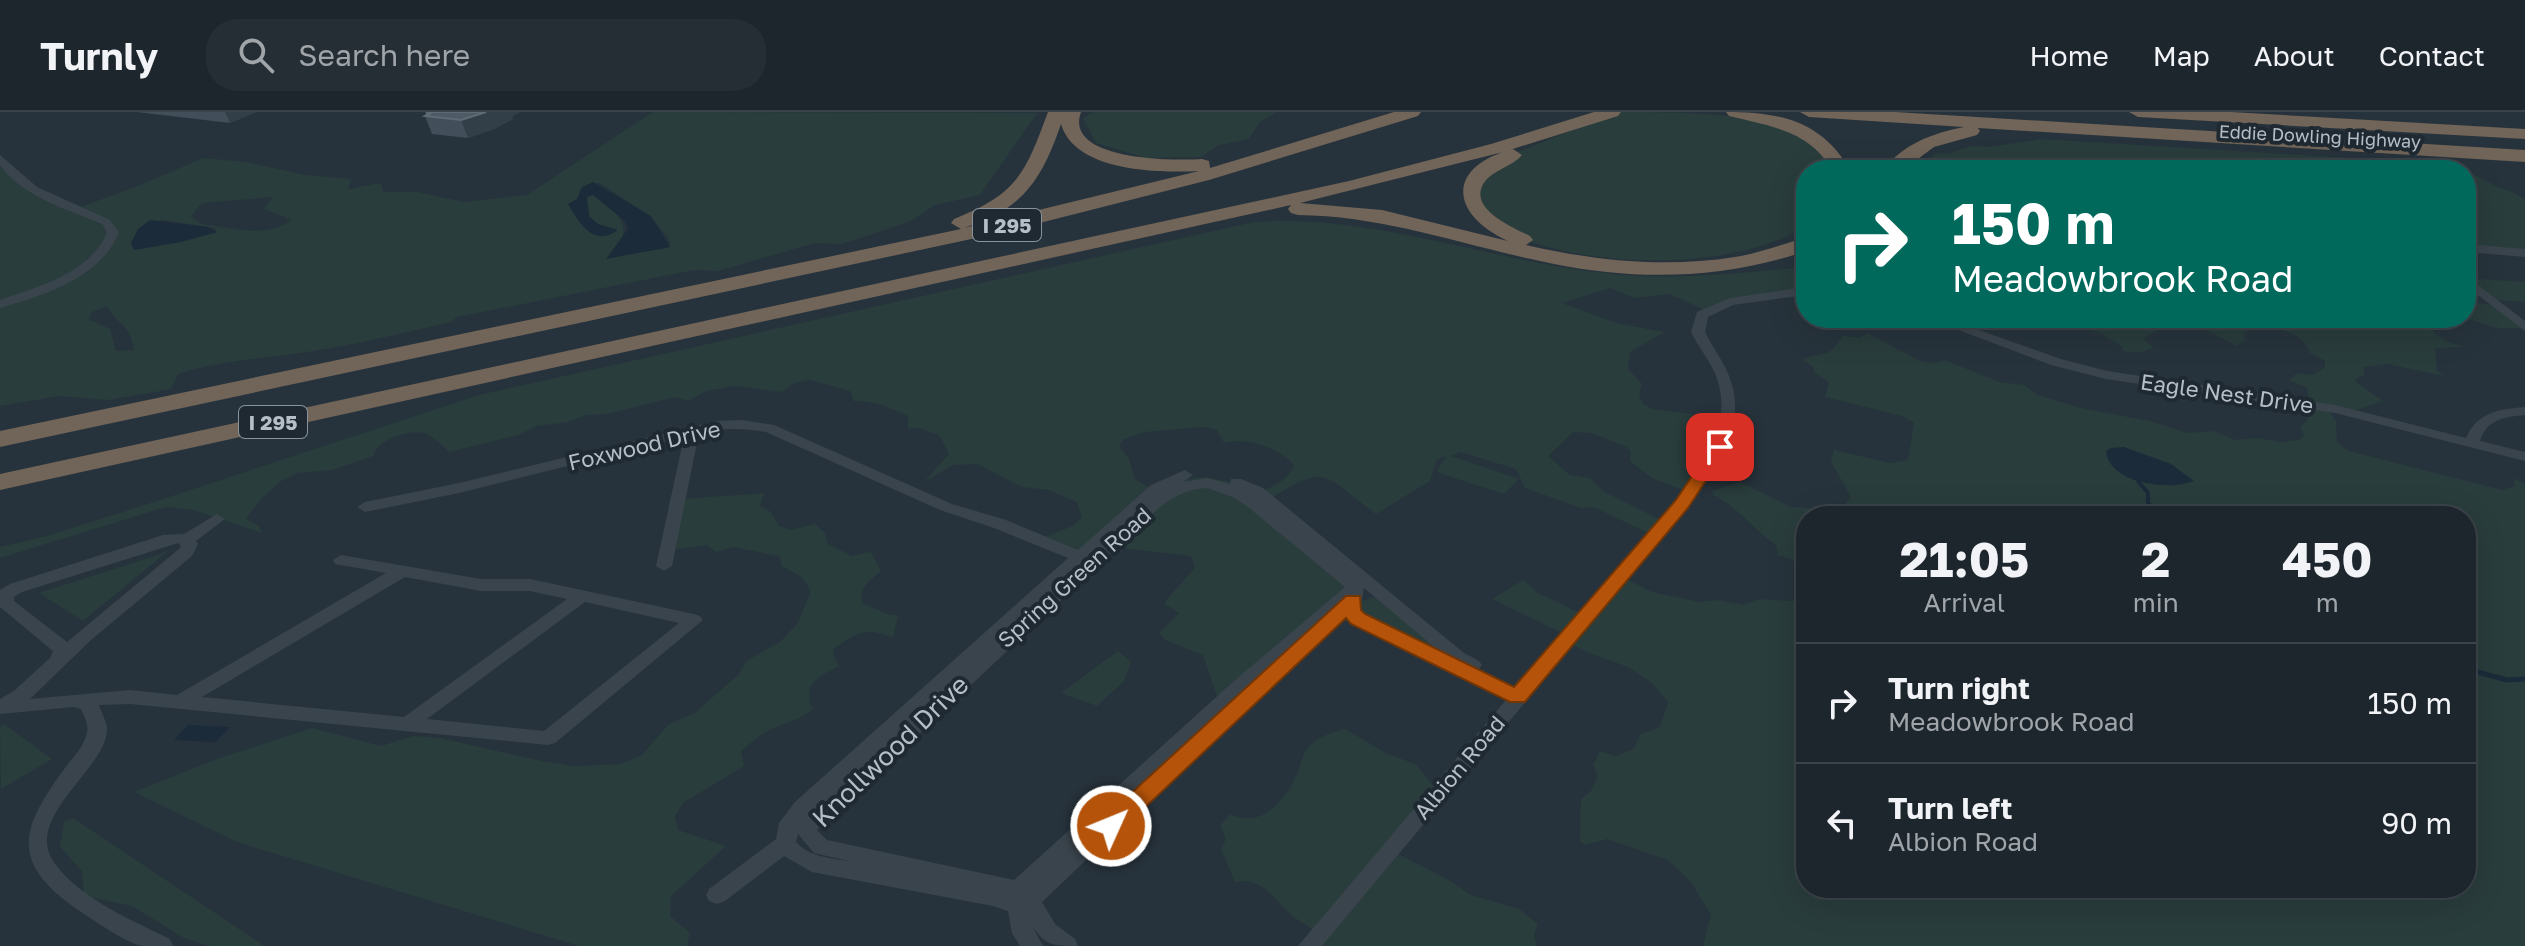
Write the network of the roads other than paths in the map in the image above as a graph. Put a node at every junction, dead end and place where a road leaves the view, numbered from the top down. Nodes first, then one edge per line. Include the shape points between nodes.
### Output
1 (1057, 112) edge
2 (1072, 112) edge
3 (1412, 112) edge
4 (1614, 112) edge
5 (1735, 112) edge
6 (1809, 112) edge
7 (1923, 112) edge
8 (2019, 112) edge
9 (2138, 112) edge
10 (2202, 112) edge
11 (2288, 121) junction
12 (2148, 133) junction
13 (2525, 134) edge
14 (1344, 135) junction
15 (2525, 146) edge
16 (0, 158) edge
17 (2525, 159) edge
18 (1835, 160) edge
19 (1901, 160) edge
20 (1796, 235) edge
21 (1077, 246) junction
22 (1796, 247) edge
23 (2476, 249) edge
24 (2525, 253) edge
25 (2476, 288) edge
26 (1796, 293) edge
27 (667, 298) junction
28 (0, 304) edge
29 (2525, 327) edge
30 (1961, 328) edge
31 (462, 341) junction
32 (2525, 411) edge
33 (0, 420) edge
34 (692, 433) junction
35 (0, 439) edge
36 (2472, 442) junction
37 (2525, 457) edge
38 (0, 482) edge
39 (365, 507) dead end
40 (217, 519) dead end
41 (186, 540) junction
42 (341, 560) dead end
43 (1086, 560) junction
44 (664, 566) dead end
45 (402, 571) junction
46 (1362, 589) junction
47 (582, 596) junction
48 (988, 648) junction
49 (58, 661) junction
50 (1521, 693) junction
51 (74, 700) junction
52 (181, 701) junction
53 (0, 709) edge
54 (409, 723) junction
55 (786, 843) junction
56 (717, 895) dead end
57 (1017, 898) junction
58 (162, 946) edge
59 (1032, 946) edge
60 (1067, 946) edge
61 (1309, 946) edge

1 - 27 highway via 1029,182 983,214 905,239
2 - 14 highway via 1070,129 1086,146 1119,159 1164,166 1232,162
3 - 14 highway, I 295
4 - 20 highway via 1483,171 1471,192 1478,212 1506,233 1540,246 1626,259 1730,255
4 - 21 highway, I 295 via 1412,171
5 - 18 highway via 1809,135
6 - 12 highway
7 - 15 highway, Eddie Dowling Highway
8 - 15 highway, Eddie Dowling Highway
9 - 11 highway
10 - 11 highway
11 - 13 highway
12 - 17 highway
12 - 19 highway via 1976,131 1924,143
14 - 27 highway, I 295 via 1097,204
16 - 28 street via 28,186 106,222 113,232 106,250 86,266
21 - 22 highway via 1302,209 1388,217 1547,257 1627,267 1724,264
21 - 38 highway, I 295
23 - 24 street
25 - 29 street
26 - 50 street, Albion Road via 1717,306 1702,315 1698,332 1723,376 1730,408 1720,447 1682,504
27 - 31 highway, I 295
30 - 36 street, Eagle Nest Drive via 2106,375 2335,409
31 - 33 highway
31 - 35 highway, I 295
32 - 36 street via 2489,416
34 - 39 street, Foxwood Drive
34 - 43 street, Foxwood Drive via 716,425 769,428 946,507
34 - 44 street
36 - 37 street, Eagle Nest Drive
40 - 41 street
41 - 49 street via 186,552
41 - 49 street via 169,539 5,595 6,603 60,645
42 - 45 street
43 - 46 street, Spring Green Road via 1158,494 1188,484 1212,484 1238,491
43 - 48 street, Spring Green Road
45 - 47 street
45 - 52 street
46 - 50 street via 1458,657
46 - 50 street via 1351,611 1358,619
46 - 57 street via 1045,888
47 - 54 street
47 - 54 street via 694,620 548,738
48 - 55 street, Spring Green Road via 802,808 789,823
48 - 57 street, Knollwood Drive via 815,816 807,833 821,847
49 - 53 street
50 - 61 street, Albion Road
51 - 52 street via 117,696
51 - 53 street
51 - 58 street via 89,704 98,728 94,743 43,823 37,841 39,861 72,893
52 - 54 street
55 - 56 street
55 - 57 street, Knollwood Drive via 812,863
57 - 59 street via 1023,933
57 - 60 street

